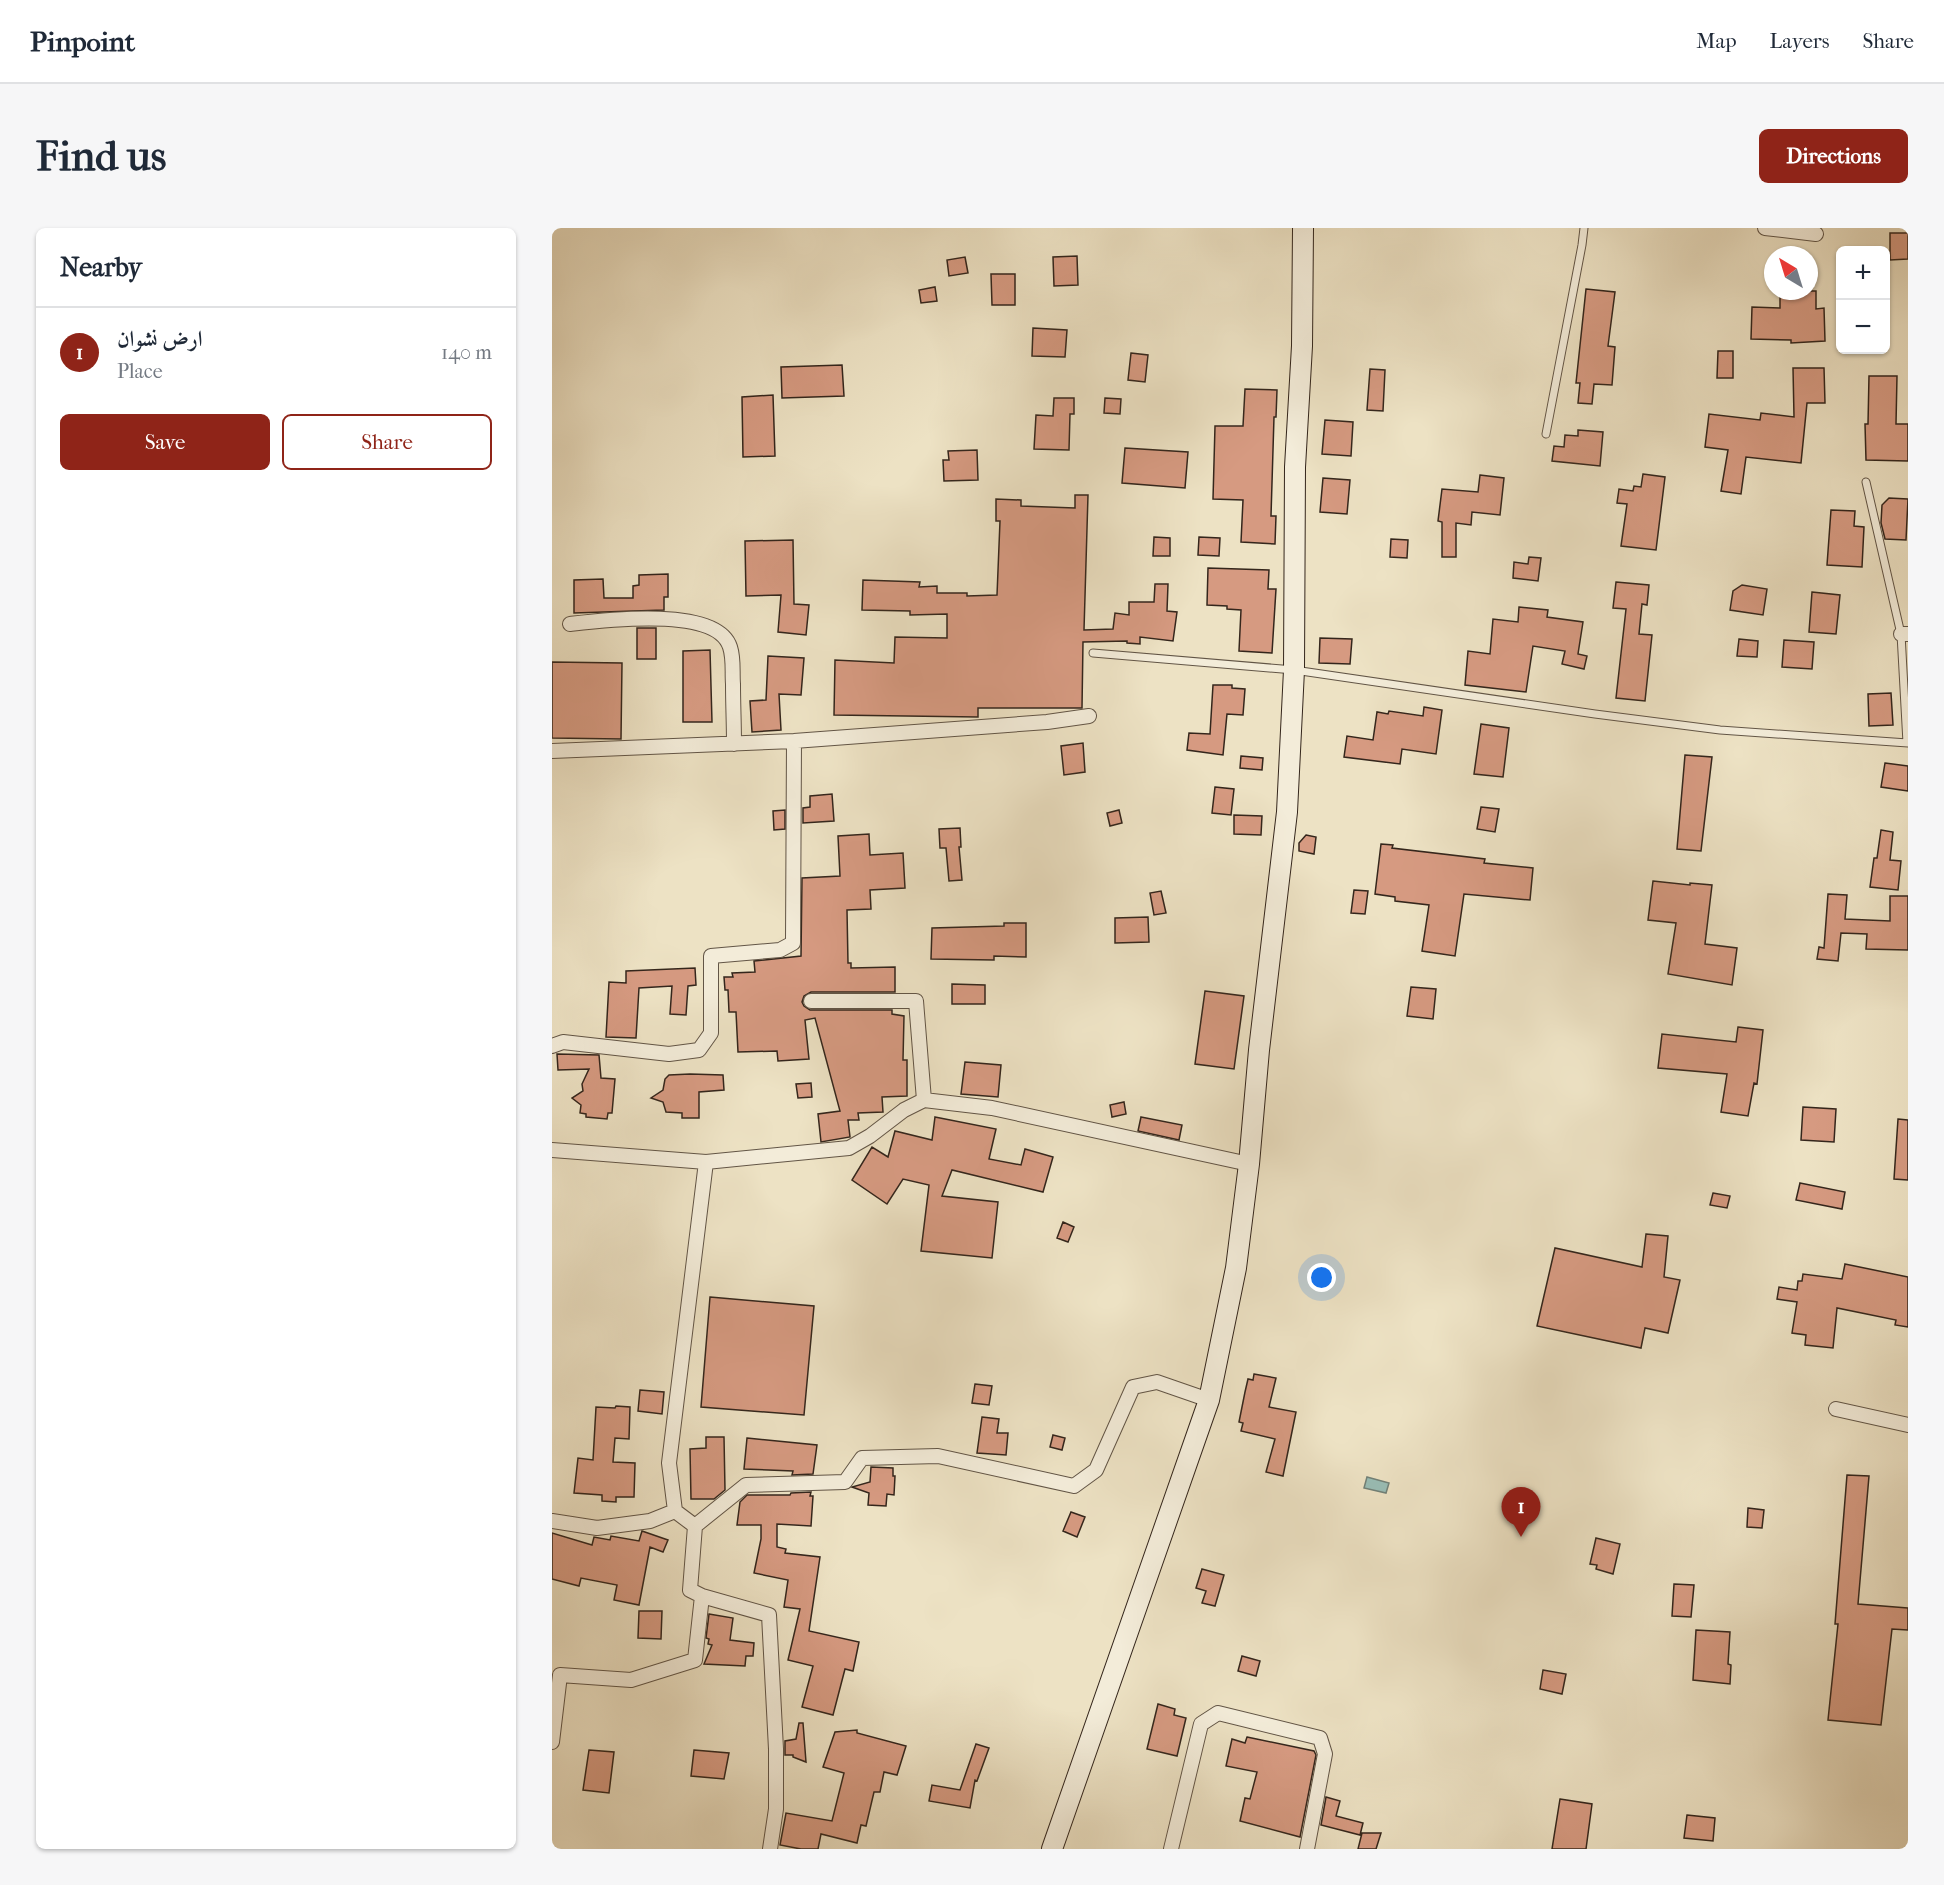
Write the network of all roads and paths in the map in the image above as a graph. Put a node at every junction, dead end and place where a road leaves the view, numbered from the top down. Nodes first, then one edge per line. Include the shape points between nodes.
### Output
1 (1303, 228) edge
2 (1584, 228) edge
3 (1765, 228) edge
4 (1816, 234) dead end
5 (1546, 434) dead end
6 (1866, 482) dead end
7 (570, 624) dead end
8 (1904, 634) edge
9 (1093, 653) dead end
10 (1294, 670) junction
11 (1089, 716) dead end
12 (794, 741) junction
13 (1908, 743) edge
14 (734, 744) junction
15 (552, 751) edge
16 (811, 1001) dead end
17 (552, 1046) edge
18 (924, 1100) junction
19 (552, 1150) edge
20 (706, 1162) junction
21 (1249, 1164) junction
22 (1209, 1400) junction
23 (1836, 1409) dead end
24 (1908, 1425) edge
25 (675, 1511) junction
26 (552, 1521) edge
27 (695, 1526) junction
28 (702, 1596) junction
29 (552, 1742) edge
30 (770, 1849) edge
31 (1052, 1849) edge
32 (1171, 1849) edge
33 (1307, 1849) edge

1 - 10 street via 1295,467
2 - 5 lane
3 - 4 street
6 - 8 lane
7 - 14 street via 657,617 700,624 720,633 730,646
8 - 13 lane
9 - 10 lane
10 - 13 lane via 1720,730
10 - 21 street via 1287,812 1258,1050
11 - 12 street
12 - 14 street
12 - 17 street via 793,943 780,950 711,956 711,1033 699,1050 669,1054 563,1042
14 - 15 street
16 - 18 street via 916,1001
18 - 20 street via 849,1148
18 - 21 street via 992,1108
19 - 20 street
20 - 25 street via 669,1463
21 - 22 street via 1236,1268
22 - 27 street via 1157,1382 1133,1387 1096,1470 1074,1486 938,1456 862,1458 846,1482 746,1485
22 - 31 street
23 - 24 street
25 - 26 street via 650,1521 597,1528
25 - 27 street
27 - 28 street via 690,1590
28 - 29 street via 695,1660 631,1680 560,1675
28 - 30 street via 769,1615 776,1749
32 - 33 street via 1201,1724 1218,1713 1320,1738 1325,1754

